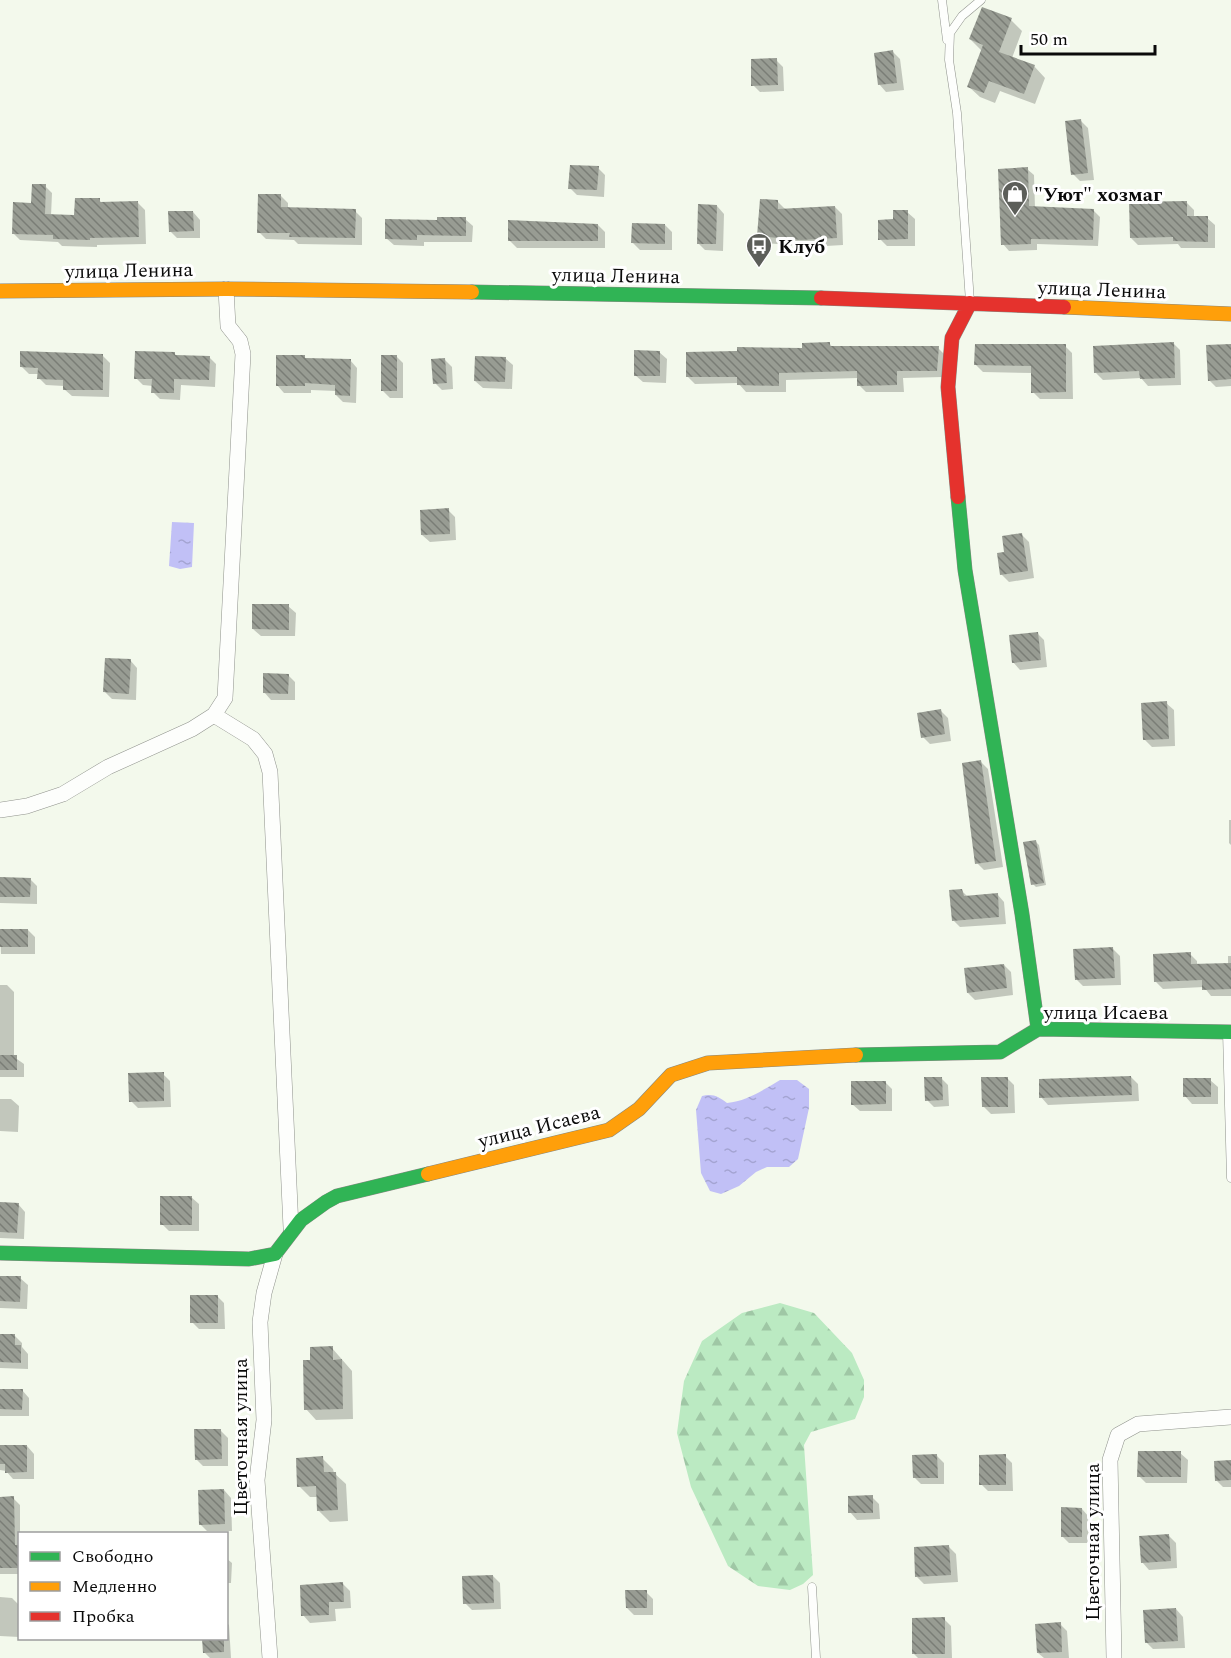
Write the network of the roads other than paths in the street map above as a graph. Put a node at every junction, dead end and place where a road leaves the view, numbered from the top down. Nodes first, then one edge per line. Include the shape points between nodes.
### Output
1 (942, 0) edge
2 (981, 0) edge
3 (949, 60) junction
4 (226, 289) junction
5 (0, 291) edge
6 (970, 303) junction
7 (1231, 314) edge
8 (214, 715) junction
9 (0, 810) edge
10 (1038, 1029) junction
11 (1229, 1032) edge
12 (1231, 1178) edge
13 (291, 1228) junction
14 (0, 1253) edge
15 (275, 1254) junction
16 (1231, 1416) edge
17 (812, 1587) dead end
18 (270, 1658) edge
19 (816, 1658) edge
20 (1114, 1658) edge

1 - 3 lane
2 - 3 lane via 950,33
3 - 6 lane via 957,113
4 - 5 street, улица Ленина
4 - 6 street, улица Ленина
4 - 8 street via 228,326 240,341 243,354 225,698
6 - 7 street, улица Ленина
6 - 10 street via 952,338 948,387 965,570
8 - 9 street via 108,767 63,794
8 - 13 street via 253,739 265,754 270,772
10 - 11 street, улица Исаева
10 - 13 street, улица Исаева via 1000,1053 819,1056 708,1063 671,1075 639,1109 609,1130 337,1196 321,1203
11 - 12 lane
13 - 15 street, улица Исаева
14 - 15 street via 249,1259
15 - 18 street, Цветочная улица via 260,1322 264,1420 257,1480
16 - 20 street, Цветочная улица via 1138,1424 1118,1435 1110,1460
17 - 19 lane

